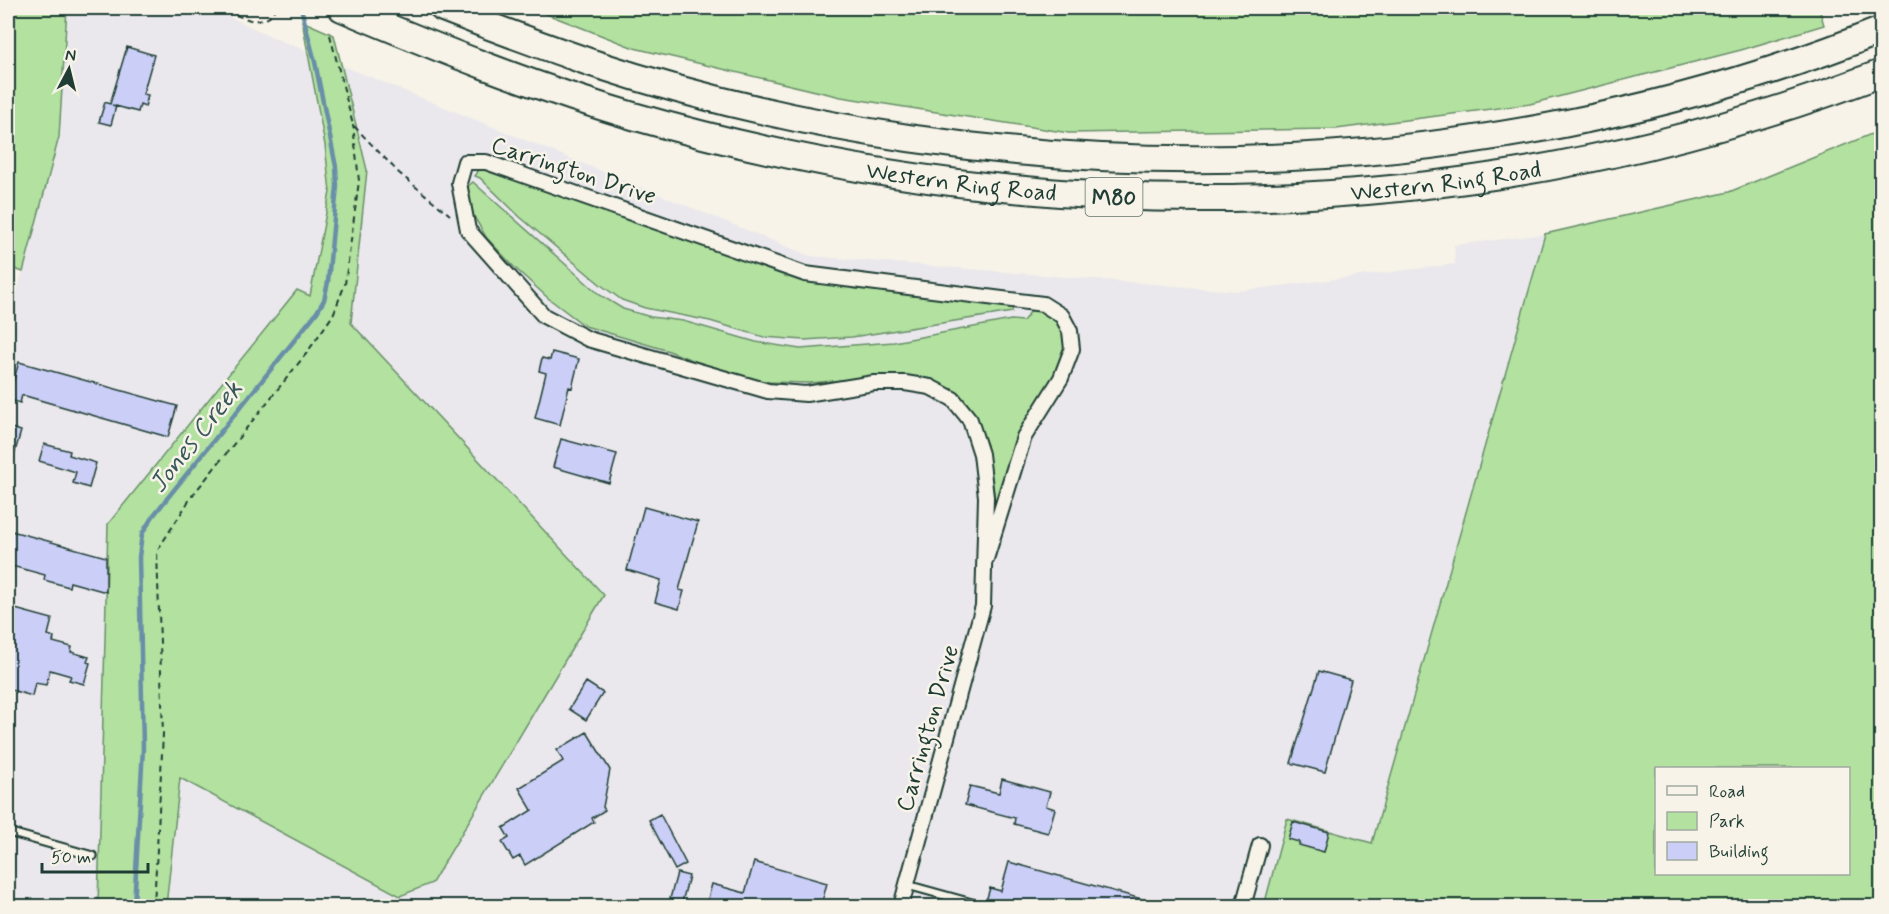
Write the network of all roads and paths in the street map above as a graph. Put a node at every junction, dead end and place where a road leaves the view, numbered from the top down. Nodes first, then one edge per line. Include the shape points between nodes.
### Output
1 (216, 8) edge
2 (276, 8) edge
3 (443, 8) edge
4 (1722, 8) edge
5 (1743, 8) edge
6 (350, 11) edge
7 (1881, 30) edge
8 (330, 35) dead end
9 (1881, 73) edge
10 (353, 125) junction
11 (468, 230) junction
12 (986, 559) junction
13 (8, 832) edge
14 (1260, 845) dead end
15 (93, 856) dead end
16 (907, 885) junction
17 (154, 906) edge
18 (901, 906) edge
19 (983, 906) edge
20 (1243, 906) edge

1 - 2 path via 253,21 268,18
3 - 7 highway, Western Ring Road / M80 via 600,65 799,117 971,145 1156,159 1331,155 1439,145 1543,128 1729,83
4 - 5 path
6 - 9 highway, Western Ring Road / M80 via 527,81 714,138 909,177 1083,196 1298,196 1473,180 1595,158 1686,136
8 - 10 path
10 - 11 path via 399,173
10 - 17 path via 359,180 345,284 333,315 192,496 157,551 162,734
11 - 12 street, Carrington Drive via 544,315 588,339 768,391 806,394 874,383 905,383 930,387 953,399 970,420 981,454
11 - 12 street, Carrington Drive via 459,183 465,162 486,162 805,274 1043,304 1062,316 1070,331 1072,348 1061,378 1024,436
12 - 16 street, Carrington Drive via 983,606 975,643
13 - 15 lane
14 - 20 street
16 - 18 street, Carrington Drive
16 - 19 lane

